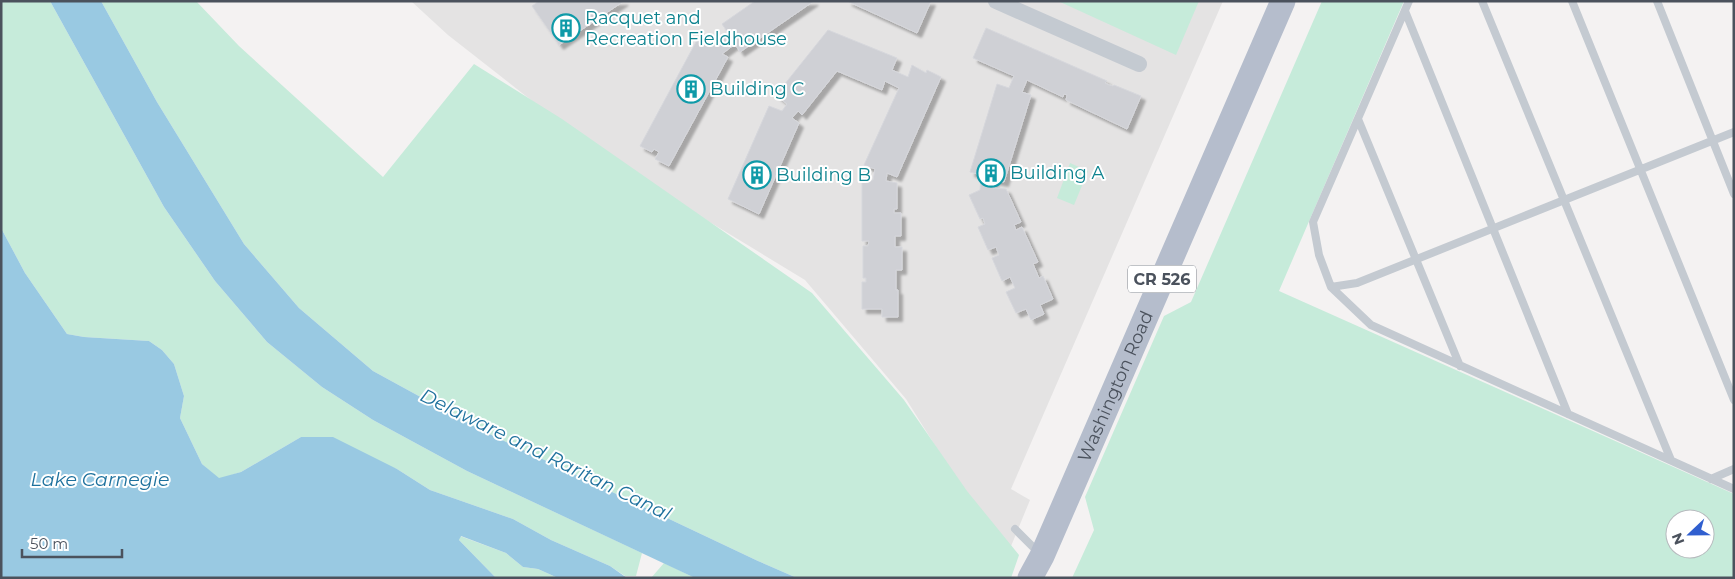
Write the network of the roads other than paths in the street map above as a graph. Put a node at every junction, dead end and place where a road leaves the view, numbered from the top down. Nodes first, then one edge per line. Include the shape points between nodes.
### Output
1 (996, 1) edge
2 (1283, 1) edge
3 (1409, 1) edge
4 (1482, 1) edge
5 (1572, 1) edge
6 (1657, 1) edge
7 (1404, 11) junction
8 (1139, 64) dead end
9 (1358, 119) junction
10 (1734, 132) edge
11 (1713, 141) junction
12 (1640, 170) junction
13 (1734, 194) edge
14 (1564, 200) junction
15 (1493, 228) junction
16 (1415, 260) junction
17 (1332, 287) junction
18 (1460, 366) junction
19 (1734, 400) edge
20 (1568, 414) junction
21 (1670, 460) junction
22 (1734, 469) edge
23 (1711, 479) junction
24 (1734, 489) edge
25 (1015, 529) dead end
26 (1042, 556) junction
27 (1030, 578) edge

1 - 8 street
2 - 26 main road, Washington Road / CR 526
3 - 7 lane
4 - 14 lane
5 - 12 lane
6 - 11 lane
7 - 9 lane
7 - 15 lane
9 - 16 lane
9 - 17 lane via 1313,222 1319,255
10 - 11 lane
11 - 12 lane
11 - 13 lane
12 - 14 lane
12 - 19 lane
14 - 15 lane
14 - 21 lane
15 - 16 lane
15 - 20 lane
16 - 17 lane via 1358,283
16 - 18 lane
17 - 18 lane via 1371,325
18 - 20 lane
20 - 21 lane
21 - 23 lane
22 - 23 lane
23 - 24 lane
25 - 26 lane
26 - 27 main road, Washington Road / CR 526

